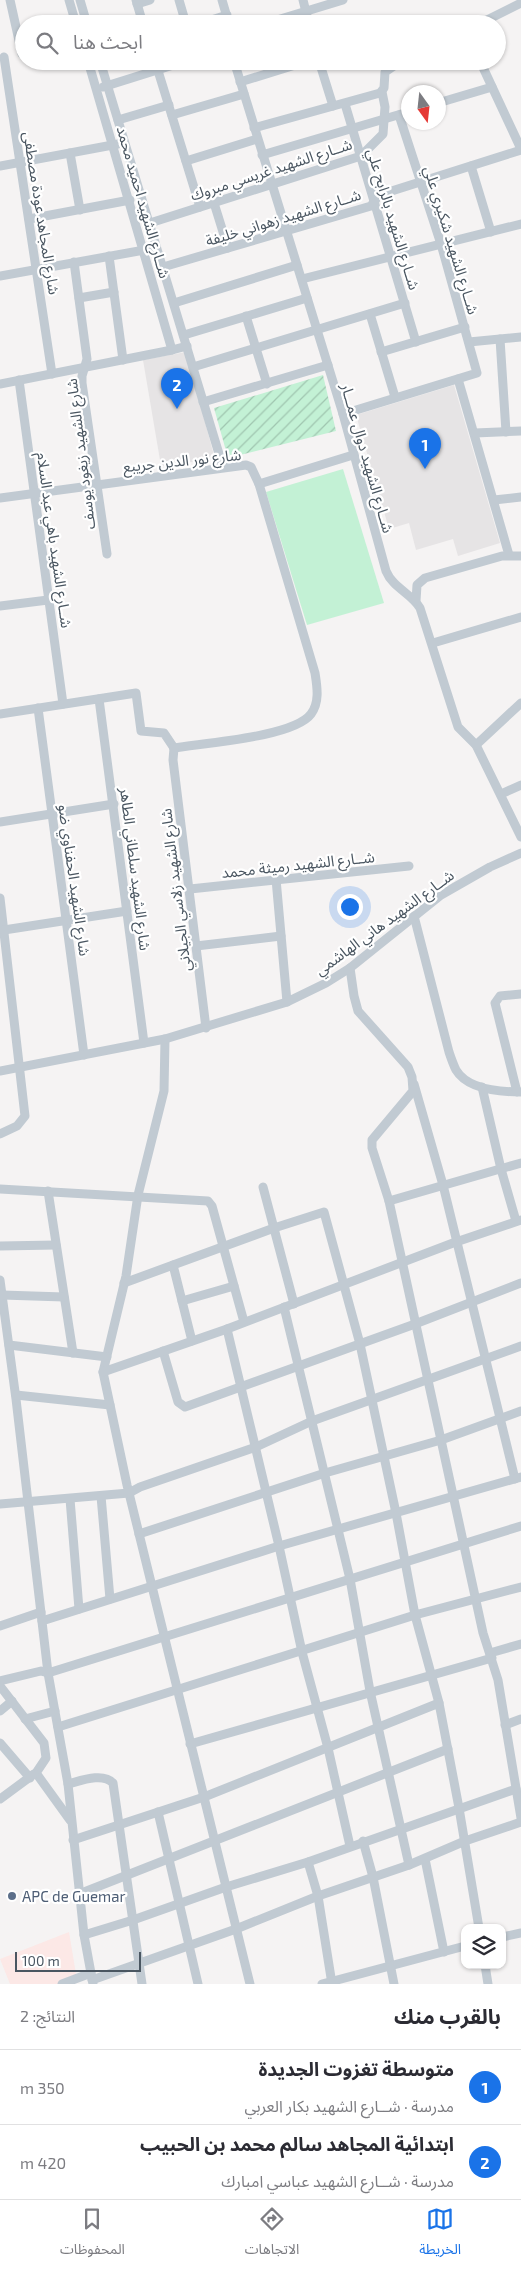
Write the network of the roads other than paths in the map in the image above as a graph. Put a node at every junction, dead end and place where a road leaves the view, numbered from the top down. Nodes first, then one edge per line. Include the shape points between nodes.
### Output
1 (10, 0) edge
2 (69, 0) edge
3 (80, 0) edge
4 (150, 0) edge
5 (179, 0) edge
6 (222, 0) edge
7 (303, 0) edge
8 (343, 0) edge
9 (136, 2) edge
10 (519, 5) edge
11 (306, 11) junction
12 (73, 15) edge
13 (84, 15) edge
14 (140, 15) edge
15 (183, 15) edge
16 (226, 15) edge
17 (293, 15) edge
18 (307, 15) edge
19 (498, 15) edge
20 (15, 21) edge
21 (15, 56) edge
22 (2, 58) edge
23 (91, 70) edge
24 (103, 70) edge
25 (146, 70) edge
26 (157, 70) edge
27 (237, 70) edge
28 (279, 70) edge
29 (322, 70) edge
30 (387, 70) edge
31 (484, 70) edge
32 (240, 82) junction
33 (108, 86) junction
34 (492, 87) junction
35 (96, 89) junction
36 (382, 92) junction
37 (244, 94) junction
38 (446, 101) edge
39 (345, 104) junction
40 (169, 105) junction
41 (333, 106) junction
42 (172, 114) junction
43 (401, 115) edge
44 (118, 120) junction
45 (384, 120) junction
46 (254, 128) junction
47 (353, 129) junction
48 (408, 130) edge
49 (257, 140) junction
50 (125, 142) junction
51 (114, 145) junction
52 (521, 150) edge
53 (70, 153) junction
54 (262, 155) junction
55 (361, 156) junction
56 (186, 161) junction
57 (20, 162) junction
58 (0, 166) edge
59 (471, 166) junction
60 (420, 182) junction
61 (271, 184) junction
62 (375, 199) junction
63 (130, 200) junction
64 (214, 203) junction
65 (200, 207) junction
66 (80, 210) junction
67 (29, 219) junction
68 (150, 223) junction
69 (521, 224) edge
70 (286, 231) junction
71 (491, 232) junction
72 (441, 244) junction
73 (157, 247) junction
74 (228, 248) junction
75 (144, 250) junction
76 (109, 256) junction
77 (391, 257) junction
78 (74, 262) junction
79 (297, 266) junction
80 (163, 267) junction
81 (37, 268) junction
82 (0, 276) edge
83 (302, 279) junction
84 (114, 292) junction
85 (79, 298) junction
86 (307, 298) junction
87 (174, 303) junction
88 (405, 303) junction
89 (370, 314) junction
90 (246, 316) junction
91 (465, 328) junction
92 (317, 330) junction
93 (184, 335) junction
94 (521, 337) edge
95 (500, 339) junction
96 (416, 342) junction
97 (468, 342) junction
98 (187, 346) junction
99 (256, 349) junction
100 (172, 350) junction
101 (381, 352) junction
102 (123, 360) junction
103 (328, 365) junction
104 (193, 367) junction
105 (84, 368) junction
106 (52, 374) junction
107 (458, 379) junction
108 (19, 380) junction
109 (0, 384) edge
110 (266, 384) junction
111 (395, 397) junction
112 (203, 402) junction
113 (343, 414) junction
114 (521, 431) edge
115 (506, 432) junction
116 (475, 433) junction
117 (353, 456) junction
118 (223, 467) junction
119 (97, 484) junction
120 (259, 484) junction
121 (34, 494) junction
122 (521, 497) edge
123 (0, 498) edge
124 (494, 500) junction
125 (107, 554) dead end
126 (509, 555) junction
127 (521, 556) edge
128 (48, 600) junction
129 (416, 601) junction
130 (0, 606) edge
131 (521, 617) edge
132 (433, 643) junction
133 (99, 699) junction
134 (521, 703) edge
135 (64, 704) junction
136 (38, 708) junction
137 (0, 711) edge
138 (476, 745) junction
139 (174, 748) junction
140 (521, 785) edge
141 (501, 794) junction
142 (114, 804) junction
143 (52, 814) junction
144 (0, 822) edge
145 (521, 837) edge
146 (521, 852) edge
147 (409, 866) dead end
148 (276, 879) junction
149 (190, 889) junction
150 (0, 898) edge
151 (128, 911) junction
152 (414, 916) junction
153 (66, 920) junction
154 (4, 930) junction
155 (282, 936) junction
156 (3, 944) edge
157 (196, 946) junction
158 (350, 968) junction
159 (521, 994) edge
160 (287, 1002) junction
161 (206, 1028) junction
162 (164, 1039) junction
163 (144, 1043) junction
164 (84, 1055) junction
165 (21, 1067) junction
166 (0, 1071) edge
167 (414, 1084) junction
168 (482, 1087) junction
169 (519, 1092) edge
170 (0, 1134) edge
171 (521, 1163) edge
172 (501, 1169) junction
173 (444, 1185) junction
174 (264, 1187) dead end
175 (0, 1189) edge
176 (48, 1191) junction
177 (138, 1195) junction
178 (389, 1201) junction
179 (518, 1220) edge
180 (274, 1228) junction
181 (457, 1241) junction
182 (56, 1245) junction
183 (0, 1246) edge
184 (224, 1247) junction
185 (402, 1262) junction
186 (173, 1265) junction
187 (0, 1280) edge
188 (124, 1283) junction
189 (521, 1283) edge
190 (345, 1284) junction
191 (234, 1286) junction
192 (2, 1295) junction
193 (64, 1297) junction
194 (182, 1301) junction
195 (472, 1302) junction
196 (294, 1304) junction
197 (284, 1307) junction
198 (3, 1322) edge
199 (244, 1322) junction
200 (415, 1324) junction
201 (228, 1329) junction
202 (192, 1341) junction
203 (360, 1344) junction
204 (9, 1345) junction
205 (521, 1346) edge
206 (163, 1351) junction
207 (73, 1352) junction
208 (107, 1357) junction
209 (486, 1359) junction
210 (299, 1365) junction
211 (103, 1372) junction
212 (427, 1379) junction
213 (241, 1386) junction
214 (16, 1395) junction
215 (372, 1400) junction
216 (110, 1405) junction
217 (521, 1411) edge
218 (500, 1418) junction
219 (312, 1422) junction
220 (441, 1440) junction
221 (256, 1448) junction
222 (383, 1456) junction
223 (325, 1472) junction
224 (518, 1478) edge
225 (129, 1493) junction
226 (267, 1493) junction
227 (101, 1496) junction
228 (454, 1496) junction
229 (70, 1499) junction
230 (28, 1503) junction
231 (0, 1504) edge
232 (396, 1513) junction
233 (521, 1526) edge
234 (339, 1529) junction
235 (139, 1534) junction
236 (465, 1544) junction
237 (279, 1546) junction
238 (405, 1562) junction
239 (350, 1578) junction
240 (152, 1585) junction
241 (521, 1586) edge
242 (291, 1597) junction
243 (110, 1599) junction
244 (476, 1600) junction
245 (79, 1609) junction
246 (415, 1615) junction
247 (41, 1617) junction
248 (0, 1626) edge
249 (361, 1633) junction
250 (164, 1636) junction
251 (521, 1644) edge
252 (302, 1652) junction
253 (491, 1656) junction
254 (48, 1673) junction
255 (430, 1675) junction
256 (0, 1681) edge
257 (0, 1686) edge
258 (177, 1690) junction
259 (370, 1692) junction
260 (12, 1701) junction
261 (439, 1703) junction
262 (316, 1707) junction
263 (0, 1711) edge
264 (55, 1711) junction
265 (25, 1718) junction
266 (521, 1719) edge
267 (505, 1725) junction
268 (58, 1727) junction
269 (378, 1728) junction
270 (0, 1744) edge
271 (190, 1744) junction
272 (328, 1748) junction
273 (448, 1750) junction
274 (389, 1774) junction
275 (33, 1775) junction
276 (68, 1784) junction
277 (516, 1789) junction
278 (338, 1792) junction
279 (204, 1797) junction
280 (0, 1799) edge
281 (459, 1808) junction
282 (158, 1812) junction
283 (521, 1818) edge
284 (70, 1820) junction
285 (521, 1822) edge
286 (120, 1826) junction
287 (401, 1828) junction
288 (73, 1840) junction
289 (215, 1840) junction
290 (363, 1841) junction
291 (465, 1842) junction
292 (350, 1846) junction
293 (169, 1858) junction
294 (425, 1859) junction
295 (308, 1862) junction
296 (409, 1865) junction
297 (126, 1876) junction
298 (373, 1877) junction
299 (226, 1886) junction
300 (79, 1894) junction
301 (318, 1896) junction
302 (179, 1902) junction
303 (133, 1920) junction
304 (478, 1924) edge
305 (236, 1929) junction
306 (521, 1933) edge
307 (84, 1935) junction
308 (506, 1936) edge
309 (188, 1945) junction
310 (461, 1947) edge
311 (444, 1952) junction
312 (139, 1964) junction
313 (391, 1966) junction
314 (486, 1969) edge
315 (92, 1979) edge
316 (332, 1983) edge
317 (62, 1984) edge
318 (142, 1984) edge
319 (198, 1984) edge
320 (250, 1984) edge
321 (322, 1984) edge
322 (394, 1984) edge
323 (488, 1984) edge

1 - 20 street
2 - 12 street
3 - 13 street
4 - 9 street
5 - 15 street
6 - 16 street
7 - 11 street
8 - 11 street
9 - 14 street
10 - 19 street
11 - 17 street
11 - 18 street
21 - 22 street
22 - 57 street, شارع المجاهد عودة مصطفى
23 - 35 street, شــارع الشهيد احميد محمد
24 - 33 street, شــارع الشهيد احميد محمد
25 - 33 street
26 - 40 street
27 - 32 street, شــارع الشهيد دوال عمـــار
28 - 32 street
29 - 41 street
30 - 36 street, شــارع الشهيد غريسي مبروك
31 - 34 street
32 - 37 street, شــارع الشهيد دوال عمـــار
33 - 35 street
33 - 44 street, شــارع الشهيد احميد محمد
34 - 38 street
34 - 52 street
35 - 51 street, شــارع الشهيد احميد محمد
36 - 39 street
36 - 45 street, شــارع الشهيد غريسي مبروك
37 - 42 street
37 - 46 street, شــارع الشهيد دوال عمـــار
39 - 41 street
39 - 47 street, شــارع الشهيد بالرابح علي
40 - 42 street
40 - 44 street
41 - 46 street
42 - 56 street
43 - 45 street
44 - 50 street, شــارع الشهيد احميد محمد
45 - 47 street
45 - 55 street, شــارع الشهيد غريسي مبروك via 383,134
46 - 49 street, شــارع الشهيد دوال عمـــار
47 - 54 street
47 - 55 street, شــارع الشهيد بالرابح علي
48 - 60 street, شــارع الشهيد شكيري علي
49 - 54 street, شــارع الشهيد دوال عمـــار
49 - 56 street
50 - 51 street
50 - 68 street, شــارع الشهيد احميد محمد
51 - 53 street
51 - 63 street, شــارع الشهيد احميد محمد
52 - 59 street, شــارع الشهيد زهواني خليفة
53 - 57 street
53 - 66 street
54 - 61 street, شــارع الشهيد دوال عمـــار
55 - 61 street, شــارع الشهيد غريسي مبروك
55 - 62 street, شــارع الشهيد بالرابح علي
56 - 65 street
57 - 58 street
57 - 67 street, شارع المجاهد عودة مصطفى
59 - 60 street, شــارع الشهيد زهواني خليفة
59 - 71 street
60 - 62 street, شــارع الشهيد زهواني خليفة
60 - 72 street, شــارع الشهيد شكيري علي
61 - 64 street, شــارع الشهيد غريسي مبروك
61 - 70 street, شــارع الشهيد دوال عمـــار
62 - 70 street, شــارع الشهيد زهواني خليفة via 371,206
62 - 77 street, شــارع الشهيد بالرابح علي
63 - 66 street
63 - 75 street, شــارع الشهيد احميد محمد
64 - 65 street, شــارع الشهيد غريسي مبروك
64 - 74 street
65 - 68 street, شــارع الشهيد غريسي مبروك
66 - 67 street
67 - 81 street, شارع المجاهد عودة مصطفى
68 - 73 street, شــارع الشهيد احميد محمد
69 - 71 street
70 - 74 street, شــارع الشهيد زهواني خليفة
70 - 79 street, شــارع الشهيد دوال عمـــار
71 - 72 street
72 - 77 street
72 - 91 street, شــارع الشهيد شكيري علي
73 - 75 street
73 - 80 street, شــارع الشهيد احميد محمد
74 - 80 street, شــارع الشهيد زهواني خليفة
75 - 76 street
75 - 100 street, شــارع الشهيد احميد محمد
76 - 78 street
76 - 84 street
77 - 83 street
77 - 88 street, شــارع الشهيد بالرابح علي
78 - 81 street
78 - 85 street, شارع الشهيد زيغود يوسف
79 - 83 street, شــارع الشهيد دوال عمـــار
79 - 87 street
80 - 87 street, شــارع الشهيد احميد محمد
81 - 82 street
81 - 106 street, شارع المجاهد عودة مصطفى
83 - 86 street, شــارع الشهيد دوال عمـــار
84 - 85 street
84 - 102 street
85 - 105 street, شارع الشهيد زيغود يوسف via 87,359
86 - 90 street
86 - 92 street, شــارع الشهيد دوال عمـــار
87 - 93 street, شــارع الشهيد احميد محمد
88 - 89 street
88 - 96 street, شــارع الشهيد بالرابح علي
89 - 92 street
89 - 101 street
90 - 93 street
90 - 99 street
91 - 96 street
91 - 97 street, شــارع الشهيد شكيري علي
92 - 99 street
92 - 103 street, شــارع الشهيد دوال عمـــار
93 - 98 street, شــارع الشهيد احميد محمد
94 - 95 street
95 - 97 street
95 - 115 street
96 - 101 street
97 - 107 street, شــارع الشهيد شكيري علي via 477,373
98 - 100 street
98 - 104 street, شــارع الشهيد احميد محمد
99 - 104 street
99 - 110 street
100 - 102 street
101 - 111 street
102 - 105 street
103 - 110 street
103 - 113 street, شــارع الشهيد دوال عمـــار
104 - 112 street, شــارع الشهيد احميد محمد
105 - 106 street
105 - 119 street, شارع الشهيد زيغود يوسف via 82,383
106 - 108 street
107 - 111 street
107 - 116 street
108 - 109 street
108 - 121 street, شــارع الشهيد باهي عبد السلام
110 - 112 street
111 - 113 street
112 - 118 street, شــارع الشهيد احميد محمد
113 - 117 street, شــارع الشهيد دوال عمـــار
114 - 115 street
115 - 116 street
116 - 124 street
117 - 120 street
117 - 129 street, شــارع الشهيد دوال عمـــار via 390,581
118 - 119 street, شارع نور الدين جريبع
118 - 120 street, شارع نور الدين جريبع via 248,465
119 - 121 street, شارع نور الدين جريبع
119 - 125 street, شارع الشهيد زيغود يوسف
120 - 139 street via 315,673 318,687 316,702 304,720 282,731
121 - 123 street, شارع نور الدين جريبع
121 - 128 street, شــارع الشهيد باهي عبد السلام
122 - 124 street
124 - 126 street
126 - 127 street
126 - 129 street via 425,578 417,585
128 - 130 street
128 - 135 street, شــارع الشهيد باهي عبد السلام
129 - 132 street, شــارع الشهيد دوال عمـــار
131 - 132 street
132 - 138 street, شــارع الشهيد دوال عمـــار via 458,727
133 - 135 street
133 - 139 street via 136,694 141,730 164,732
133 - 142 street, شارع الشهيد سلطاني الطاهر
134 - 138 street
135 - 136 street
136 - 137 street
136 - 143 street, شارع الشهيد الحفناوي ضو
138 - 141 street, شــارع الشهيد دوال عمـــار
139 - 149 street, شارع الشهيد زلاسي الجيلاني
140 - 141 street
141 - 145 street, شــارع الشهيد دوال عمـــار
142 - 143 street
142 - 151 street, شارع الشهيد سلطاني الطاهر
143 - 144 street
143 - 153 street, شارع الشهيد الحفناوي ضو
146 - 152 street, شــارع الشهيد هاني الهاشمي via 462,881
147 - 148 street, شــارع الشهيد رميثة محمد
148 - 149 street, شــارع الشهيد رميثة محمد
148 - 155 street
149 - 157 street, شارع الشهيد زلاسي الجيلاني
150 - 154 street
151 - 153 street
151 - 163 street, شارع الشهيد سلطاني الطاهر
152 - 158 street, شــارع الشهيد هاني الهاشمي
152 - 168 street via 453,1063 460,1076
153 - 154 street
153 - 164 street, شارع الشهيد الحفناوي ضو
154 - 156 street
155 - 157 street
155 - 160 street
156 - 165 street
157 - 161 street, شارع الشهيد زلاسي الجيلاني
158 - 160 street, شــارع الشهيد هاني الهاشمي
158 - 167 street via 358,1011 408,1067
159 - 169 street via 500,996 495,1003
160 - 161 street, شــارع الشهيد هاني الهاشمي
161 - 162 street, شــارع الشهيد هاني الهاشمي
162 - 163 street, شــارع الشهيد هاني الهاشمي
162 - 177 street via 164,1091
163 - 164 street, شــارع الشهيد هاني الهاشمي
164 - 165 street, شــارع الشهيد هاني الهاشمي
165 - 166 street, شــارع الشهيد هاني الهاشمي
165 - 170 street via 26,1116 17,1126
167 - 173 street
167 - 178 street via 412,1091 372,1140
168 - 169 street
168 - 172 street
171 - 172 street
172 - 173 street
172 - 179 street
173 - 178 street
173 - 181 street
174 - 180 street
175 - 176 street
176 - 177 street
176 - 182 street
177 - 184 street via 208,1201
177 - 188 street
178 - 185 street
179 - 181 street
180 - 184 street
180 - 190 street via 324,1212
180 - 196 street
181 - 185 street
181 - 195 street
182 - 183 street
182 - 193 street
184 - 186 street
184 - 191 street
185 - 190 street
185 - 200 street
186 - 188 street
186 - 194 street
187 - 192 street
188 - 208 street
189 - 195 street
190 - 196 street
190 - 203 street
191 - 194 street
191 - 199 street
192 - 193 street
192 - 198 street
193 - 207 street
194 - 202 street
195 - 200 street
195 - 209 street
196 - 197 street
197 - 199 street
197 - 210 street
198 - 204 street
199 - 201 street
200 - 203 street
200 - 212 street
201 - 202 street
201 - 213 street
202 - 206 street
203 - 210 street
203 - 215 street
204 - 207 street
204 - 214 street
205 - 209 street
206 - 211 street
206 - 213 street via 182,1407
207 - 208 street
208 - 211 street
209 - 212 street
209 - 218 street
210 - 213 street
210 - 219 street
211 - 216 street
212 - 215 street
212 - 220 street
213 - 221 street
214 - 216 street
214 - 230 street
215 - 219 street
215 - 222 street
216 - 225 street
217 - 218 street
218 - 220 street
218 - 224 street
219 - 221 street
219 - 223 street
220 - 222 street
220 - 228 street
221 - 225 street
221 - 226 street
222 - 223 street
222 - 232 street
223 - 226 street
223 - 234 street
224 - 228 street
225 - 227 street
225 - 235 street
226 - 235 street
226 - 237 street
227 - 229 street
227 - 243 street
228 - 232 street
228 - 236 street
229 - 230 street
229 - 245 street
230 - 231 street
230 - 247 street
232 - 234 street
232 - 238 street
233 - 236 street
234 - 237 street
234 - 239 street
235 - 240 street
236 - 238 street
236 - 244 street
237 - 240 street
237 - 242 street
238 - 239 street
238 - 246 street
239 - 242 street
239 - 249 street
240 - 243 street
240 - 250 street
241 - 244 street
242 - 250 street
242 - 252 street
243 - 245 street
244 - 246 street
244 - 253 street
245 - 247 street
246 - 249 street
246 - 255 street
247 - 248 street
247 - 254 street
249 - 252 street
249 - 259 street
250 - 254 street
250 - 258 street
251 - 253 street
252 - 258 street
252 - 262 street
253 - 255 street
253 - 267 street
254 - 256 street via 41,1671
254 - 264 street
255 - 259 street
255 - 261 street
257 - 260 street
258 - 268 street
258 - 271 street
259 - 262 street
259 - 269 street
260 - 263 street
260 - 265 street
261 - 269 street
261 - 273 street
262 - 271 street
262 - 272 street
264 - 265 street
264 - 268 street
265 - 275 street via 44,1743 46,1752 45,1762
266 - 267 street
267 - 277 street
268 - 276 street
269 - 272 street
269 - 274 street
270 - 275 street
271 - 279 street
272 - 278 street
272 - 279 street
273 - 274 street
273 - 281 street
274 - 278 street
274 - 287 street
275 - 280 street
275 - 284 street
276 - 284 street
276 - 286 street via 109,1779
277 - 281 street
277 - 283 street
278 - 289 street
278 - 292 street
279 - 282 street
279 - 289 street
281 - 287 street
281 - 291 street
282 - 286 street
282 - 293 street
284 - 288 street
285 - 291 street
286 - 288 street
286 - 297 street
287 - 290 street
287 - 296 street
288 - 300 street
289 - 293 street
289 - 299 street
290 - 292 street
290 - 298 street
291 - 294 street
291 - 304 street
292 - 295 street
293 - 297 street
293 - 302 street
294 - 296 street
294 - 311 street
295 - 299 street
295 - 301 street
296 - 298 street
297 - 300 street
297 - 303 street
298 - 301 street
298 - 313 street
299 - 302 street
299 - 305 street
300 - 307 street
301 - 305 street
301 - 316 street
302 - 303 street
302 - 309 street
303 - 307 street
303 - 312 street
305 - 309 street
305 - 320 street
306 - 308 street
307 - 315 street
309 - 312 street
309 - 319 street
310 - 311 street
311 - 313 street
312 - 315 street
312 - 318 street
313 - 316 street
313 - 322 street
314 - 323 street
315 - 317 street
316 - 321 street

